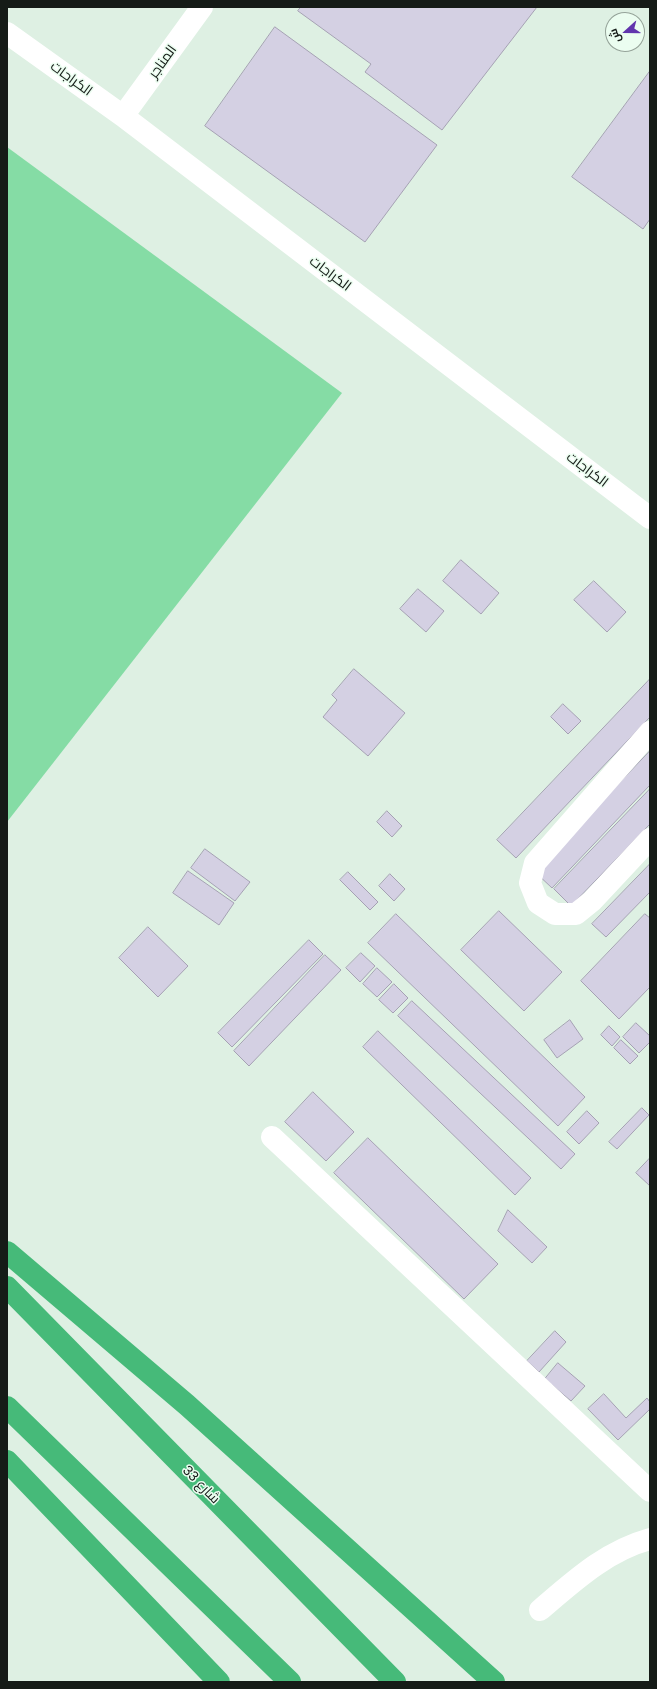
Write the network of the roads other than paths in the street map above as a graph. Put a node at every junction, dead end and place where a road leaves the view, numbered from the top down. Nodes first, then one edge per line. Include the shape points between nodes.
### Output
1 (202, 7) edge
2 (7, 33) edge
3 (123, 116) junction
4 (650, 518) edge
5 (650, 732) edge
6 (650, 839) edge
7 (272, 1137) dead end
8 (7, 1252) edge
9 (7, 1287) edge
10 (7, 1407) edge
11 (7, 1462) edge
12 (650, 1491) edge
13 (650, 1539) edge
14 (540, 1610) dead end
15 (219, 1682) edge
16 (290, 1682) edge
17 (395, 1682) edge
18 (494, 1682) edge

1 - 3 street, المناجر
2 - 3 street, الكراجات
3 - 4 street, الكراجات
5 - 6 street via 535,863 530,883 538,902 555,914 576,914 592,901
7 - 12 street
8 - 18 highway via 187,1405
9 - 17 highway, شارع 33
10 - 16 highway
11 - 15 highway
13 - 14 street via 626,1548 587,1570

